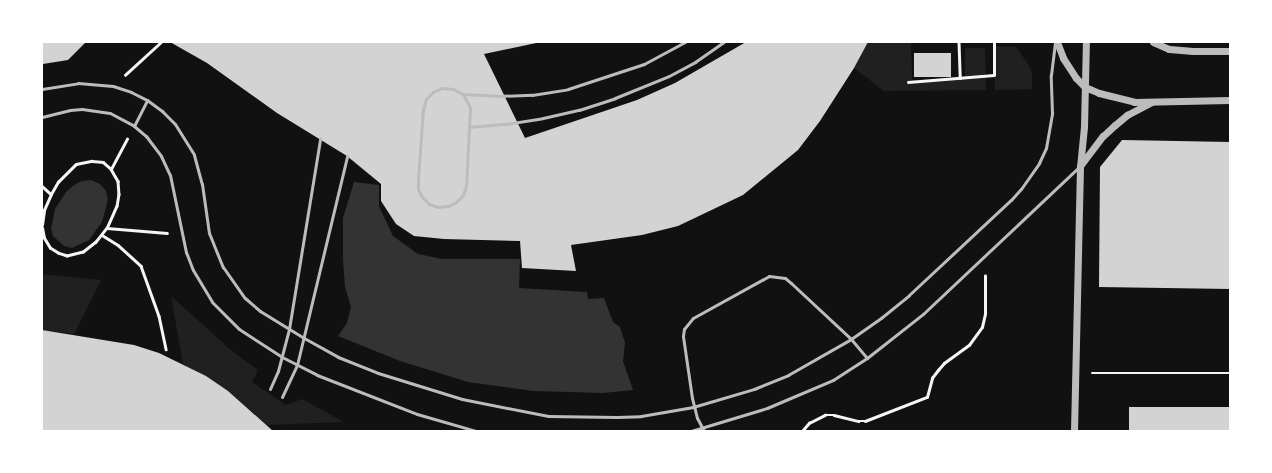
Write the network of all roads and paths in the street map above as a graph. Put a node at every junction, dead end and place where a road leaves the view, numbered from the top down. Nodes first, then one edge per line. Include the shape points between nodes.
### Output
1 (161, 42) edge
2 (685, 42) edge
3 (724, 42) edge
4 (959, 42) edge
5 (994, 42) edge
6 (1056, 42) edge
7 (1086, 42) edge
8 (1153, 42) edge
9 (1230, 51) edge
10 (960, 78) junction
11 (908, 82) dead end
12 (113, 86) junction
13 (1085, 86) junction
14 (42, 89) edge
15 (463, 94) junction
16 (147, 100) junction
17 (1230, 100) edge
18 (1154, 101) junction
19 (42, 117) edge
20 (134, 126) junction
21 (469, 127) junction
22 (320, 139) dead end
23 (347, 156) dead end
24 (1080, 167) junction
25 (111, 169) junction
26 (42, 186) edge
27 (51, 194) junction
28 (42, 226) edge
29 (107, 228) junction
30 (182, 234) junction
31 (102, 235) junction
32 (984, 256) junction
33 (289, 329) junction
34 (304, 338) junction
35 (851, 339) junction
36 (166, 349) dead end
37 (282, 357) junction
38 (867, 358) junction
39 (297, 365) junction
40 (1230, 373) edge
41 (1076, 374) junction
42 (270, 388) dead end
43 (282, 397) dead end
44 (693, 407) junction
45 (703, 430) edge
46 (476, 431) edge
47 (691, 431) edge
48 (802, 431) edge
49 (1074, 431) edge

1 - 12 path
2 - 15 lane via 644,64 568,89 532,95
3 - 21 lane via 669,76 579,110 506,124
4 - 10 path
5 - 10 path via 994,75
6 - 13 street via 1069,69
6 - 35 lane via 1051,75 1050,130 1046,148 1031,176 1011,200 909,295
7 - 13 street
8 - 9 street via 1169,49
10 - 11 path
12 - 14 lane via 78,83
12 - 16 lane
13 - 18 street via 1114,98 1134,102
13 - 24 street
15 - 21 lane via 470,108
15 - 21 lane via 453,89 442,88 426,99 423,110 418,189 429,204 438,207 448,206 463,195 466,186
16 - 20 lane
16 - 33 lane via 175,124 194,155 202,184 209,233 223,267 245,298
17 - 18 street
18 - 24 street via 1127,115 1115,125 1103,136
19 - 20 lane via 82,109 110,113
20 - 25 path
20 - 30 lane via 146,136 164,160 172,181
22 - 33 lane
23 - 34 lane
24 - 32 lane
24 - 41 street
25 - 27 path via 103,162 76,164 58,182
25 - 29 path via 118,181 119,194 117,206
26 - 27 path
27 - 28 path via 44,210
28 - 31 path via 44,238 50,248 67,256 83,252
29 - 30 path
29 - 31 path
30 - 37 lane via 193,270 212,302 239,329
31 - 36 path via 118,245 141,266 159,316
32 - 38 lane via 917,319
32 - 48 path via 986,300 982,327 969,345 938,370 932,378 927,397 865,421 825,415 809,423
33 - 34 lane
33 - 37 lane
34 - 39 lane
34 - 44 lane via 338,357 378,373 441,393 505,409 548,416 610,418 641,416
35 - 38 lane
35 - 44 lane via 788,375 754,389
35 - 44 lane via 788,280 777,275 769,276 688,323 683,336
37 - 39 lane
37 - 42 lane
38 - 45 lane via 833,380 782,402
39 - 43 lane
39 - 46 lane via 350,389 417,414
40 - 41 path
41 - 49 street
44 - 45 lane
45 - 47 lane

